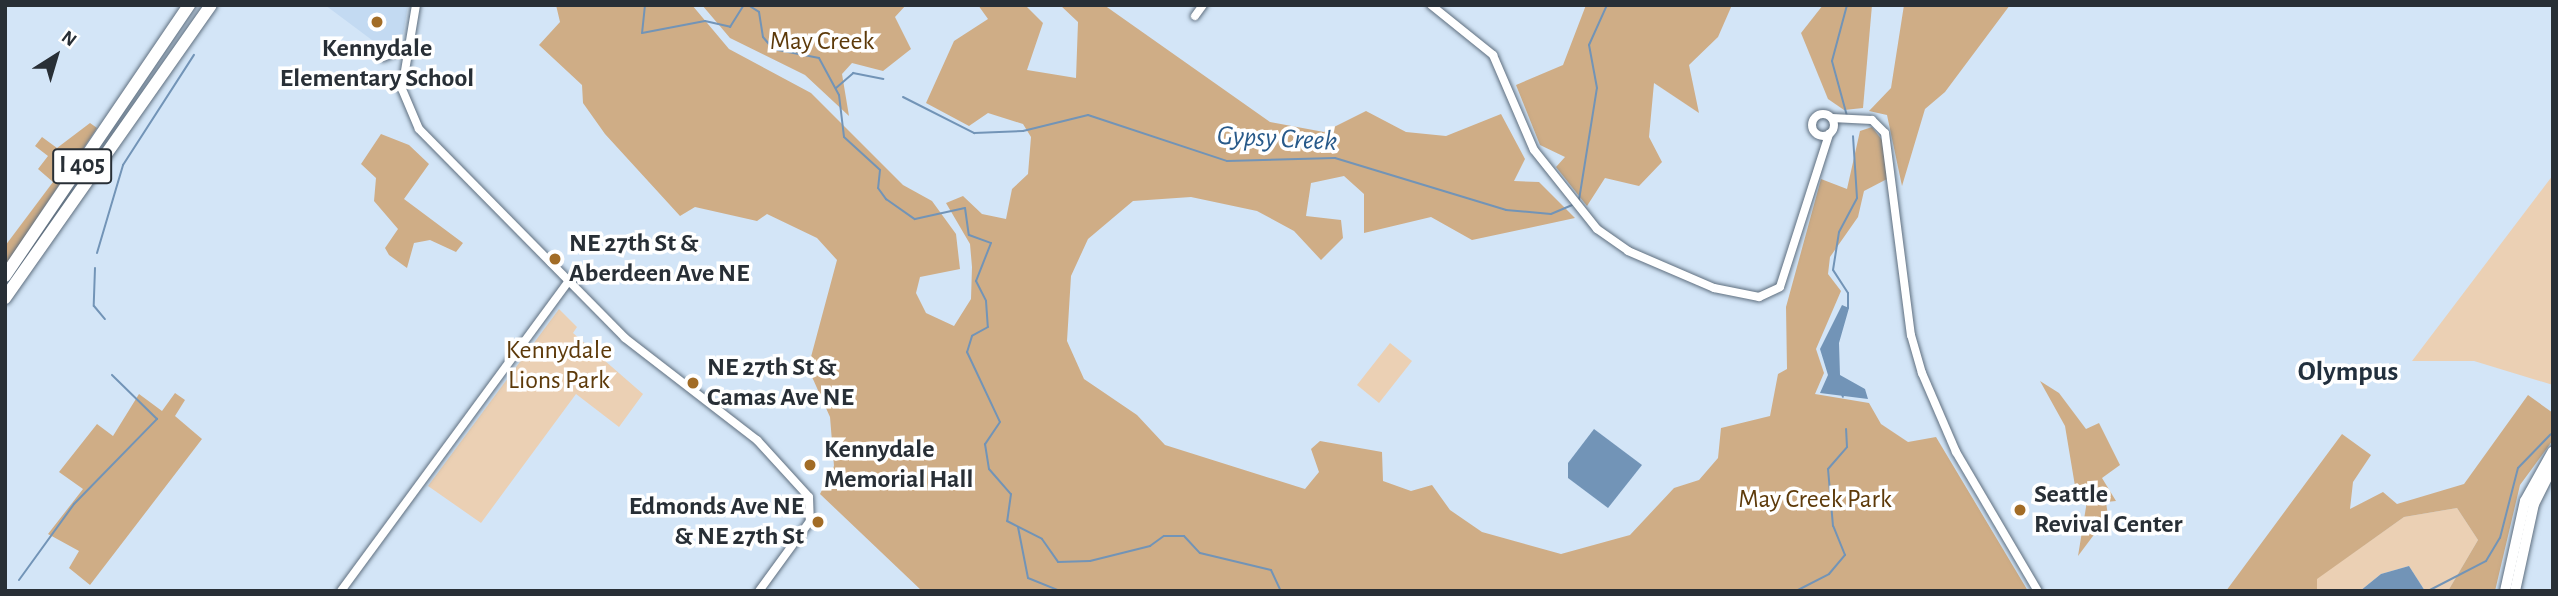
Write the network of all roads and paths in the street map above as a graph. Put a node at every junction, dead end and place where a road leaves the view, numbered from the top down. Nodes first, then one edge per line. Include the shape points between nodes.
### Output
1 (191, 5) edge
2 (213, 5) edge
3 (416, 5) edge
4 (1203, 5) edge
5 (1431, 5) edge
6 (1195, 16) dead end
7 (408, 47) junction
8 (383, 57) dead end
9 (1832, 118) junction
10 (1860, 120) junction
11 (1831, 131) junction
12 (1815, 133) junction
13 (1821, 159) junction
14 (5, 276) edge
15 (569, 282) junction
16 (5, 298) edge
17 (2553, 451) edge
18 (2553, 466) edge
19 (341, 591) edge
20 (759, 591) edge
21 (2038, 591) edge
22 (2505, 591) edge
23 (2515, 591) edge

1 - 14 highway, I 405
2 - 16 highway, I 405
3 - 7 street
4 - 6 street
5 - 13 street via 1493,55 1534,150 1597,229 1628,251 1714,288 1759,297 1780,287
7 - 8 street
7 - 15 street via 406,110
9 - 10 street
9 - 11 street
9 - 12 street via 1815,117
10 - 11 street
10 - 21 street via 1876,121 1887,137 1911,335 1932,401
11 - 12 street
11 - 13 street
12 - 13 street
15 - 19 street
15 - 20 street via 625,338 766,449 801,486 813,511
17 - 22 main road via 2525,501
18 - 23 main road via 2533,504

